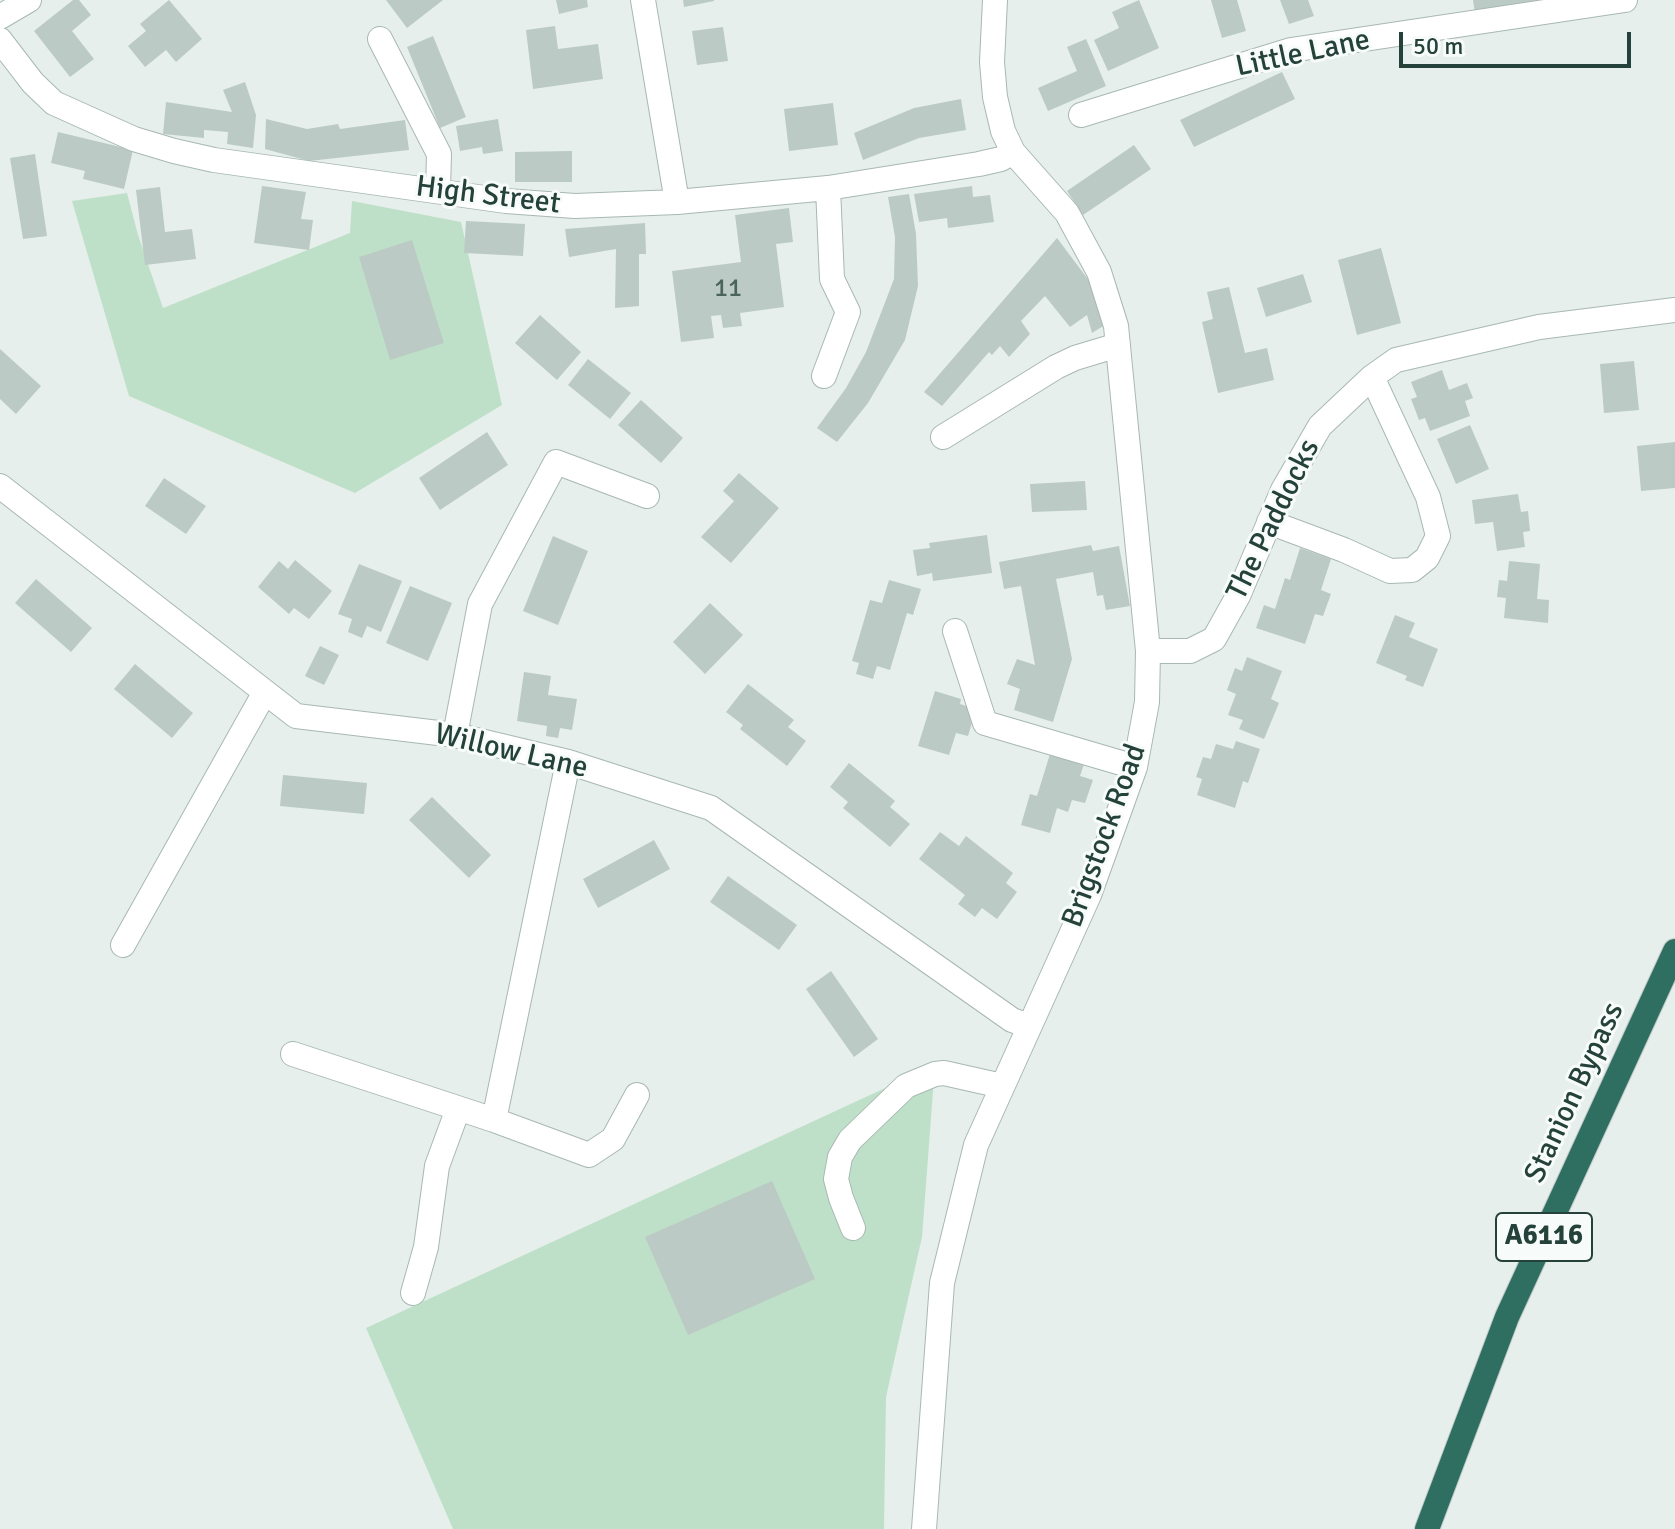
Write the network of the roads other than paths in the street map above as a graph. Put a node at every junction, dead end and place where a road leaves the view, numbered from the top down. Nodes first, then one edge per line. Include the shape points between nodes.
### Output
1 (29, 0) edge
2 (643, 0) edge
3 (995, 0) edge
4 (1625, 0) edge
5 (0, 17) edge
6 (380, 39) dead end
7 (0, 40) edge
8 (1081, 115) dead end
9 (1013, 152) junction
10 (828, 188) junction
11 (438, 190) junction
12 (677, 202) junction
13 (1675, 310) edge
14 (1118, 345) junction
15 (824, 376) dead end
16 (1372, 377) junction
17 (943, 437) dead end
18 (0, 486) edge
19 (647, 496) dead end
20 (1269, 522) junction
21 (955, 631) dead end
22 (1148, 651) junction
23 (265, 692) junction
24 (455, 735) junction
25 (568, 762) junction
26 (1135, 767) junction
27 (123, 945) dead end
28 (1675, 951) edge
29 (1029, 1026) junction
30 (293, 1054) dead end
31 (1002, 1086) junction
32 (637, 1095) dead end
33 (458, 1109) junction
34 (494, 1120) junction
35 (853, 1228) dead end
36 (413, 1293) dead end
37 (924, 1529) edge
38 (1427, 1529) edge

1 - 5 street
2 - 12 street
3 - 9 street via 995,97
4 - 8 street, Little Lane via 1291,50
6 - 11 street via 439,154
7 - 11 street, High Street via 54,103 134,139 214,160
9 - 10 street, High Street via 979,164
9 - 14 street, Brigstock Road via 1067,213 1099,272
10 - 12 street, High Street
10 - 15 street via 832,279 848,312
11 - 12 street, High Street via 575,206
13 - 16 street, The Paddocks via 1539,327 1396,360
14 - 17 street via 1056,367
14 - 22 street, Brigstock Road
16 - 20 street, The Paddocks via 1320,426
16 - 20 street via 1428,497 1438,536 1427,558 1412,570 1390,571
18 - 23 street, Willow Lane
19 - 24 street via 556,462 480,604
20 - 22 street, The Paddocks via 1214,639 1190,651
21 - 26 street via 985,723
22 - 26 street, Brigstock Road via 1147,702
23 - 24 street, Willow Lane via 296,716
23 - 27 street
24 - 25 street, Willow Lane
25 - 29 street, Willow Lane via 711,808 1012,1020
25 - 34 street
26 - 29 street, Brigstock Road via 1089,895
28 - 38 highway, Stanion Bypass / A6116 via 1507,1317
29 - 31 street, Brigstock Road
30 - 33 street
31 - 35 street via 944,1073 911,1083 894,1097 840,1157 836,1179
31 - 37 street, Brigstock Road via 976,1145 942,1283
32 - 34 street via 613,1139 589,1155
33 - 34 street
33 - 36 street via 437,1166 426,1247

